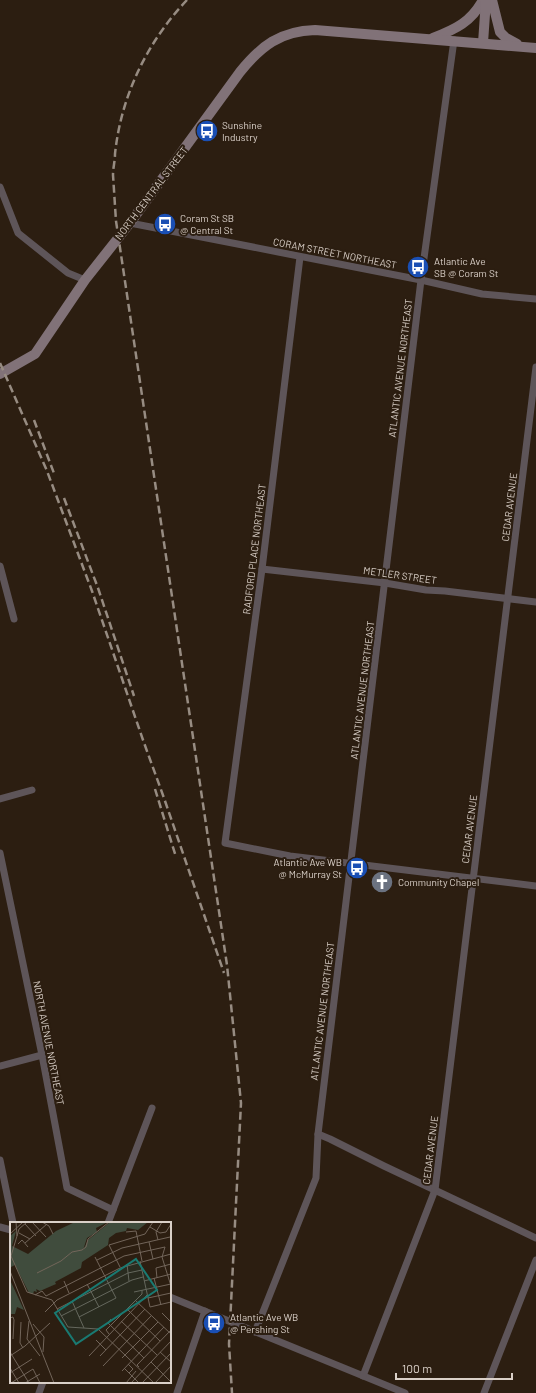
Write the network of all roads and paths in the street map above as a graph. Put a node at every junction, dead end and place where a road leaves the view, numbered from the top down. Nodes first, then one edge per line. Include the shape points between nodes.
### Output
1 (483, 0) edge
2 (486, 0) edge
3 (492, 0) edge
4 (430, 39) junction
5 (454, 40) junction
6 (483, 43) junction
7 (520, 46) junction
8 (536, 48) edge
9 (0, 187) edge
10 (130, 223) junction
11 (300, 257) junction
12 (85, 280) junction
13 (421, 280) junction
14 (536, 299) edge
15 (536, 367) edge
16 (0, 374) edge
17 (0, 566) edge
18 (262, 568) junction
19 (385, 584) junction
20 (508, 599) junction
21 (536, 602) edge
22 (14, 619) dead end
23 (32, 790) dead end
24 (0, 799) edge
25 (0, 852) edge
26 (350, 863) junction
27 (473, 879) junction
28 (4, 886) edge
29 (536, 886) edge
30 (42, 1055) junction
31 (0, 1066) edge
32 (152, 1108) dead end
33 (318, 1134) junction
34 (0, 1160) edge
35 (435, 1190) junction
36 (114, 1210) junction
37 (13, 1222) edge
38 (108, 1222) edge
39 (0, 1227) edge
40 (10, 1230) edge
41 (536, 1238) edge
42 (536, 1260) edge
43 (171, 1297) edge
44 (205, 1311) junction
45 (255, 1332) junction
46 (363, 1376) junction
47 (43, 1383) edge
48 (39, 1393) edge
49 (177, 1393) edge
50 (405, 1393) edge
51 (484, 1393) edge

1 - 4 main road via 464,23
2 - 6 main road
3 - 7 main road via 500,32
4 - 5 main road, NORTH CENTRAL STREET
4 - 10 main road, NORTH CENTRAL STREET via 310,30 274,40 257,52 240,72
5 - 6 main road, NORTH CENTRAL STREET
5 - 13 street, ATLANTIC AVENUE NORTHEAST
6 - 7 main road, NORTH CENTRAL STREET
7 - 8 main road, NORTH CENTRAL STREET
9 - 12 street via 18,233 68,273
10 - 11 street, CORAM STREET NORTHEAST
10 - 12 main road, NORTH CENTRAL STREET
11 - 13 street, CORAM STREET NORTHEAST
11 - 18 street, RADFORD PLACE NORTHEAST
12 - 16 main road, NORTH CENTRAL STREET via 35,354
13 - 14 street, CORAM STREET NORTHEAST via 482,294
13 - 19 street, ATLANTIC AVENUE NORTHEAST
15 - 20 street, CEDAR AVENUE
17 - 22 street
18 - 19 street, METLER STREET
18 - 26 street, RADFORD PLACE NORTHEAST via 225,843 290,856
19 - 20 street, METLER STREET
19 - 26 street, ATLANTIC AVENUE NORTHEAST
20 - 21 street, METLER STREET
20 - 27 street, CEDAR AVENUE
23 - 24 street
25 - 28 street, NORTH AVENUE NORTHEAST
26 - 27 street
26 - 33 street, ATLANTIC AVENUE NORTHEAST
27 - 29 street
27 - 35 street, CEDAR AVENUE
28 - 30 street, NORTH AVENUE NORTHEAST
30 - 31 street
30 - 36 street, NORTH AVENUE NORTHEAST via 67,1188
32 - 36 street
33 - 35 street
33 - 45 street, ATLANTIC AVENUE NORTHEAST via 316,1178
34 - 37 street
35 - 41 street
35 - 46 street, CEDAR AVENUE
36 - 38 street
39 - 40 street
42 - 51 street
43 - 44 street
44 - 45 street
44 - 49 street
45 - 46 street
46 - 50 street
47 - 48 street

